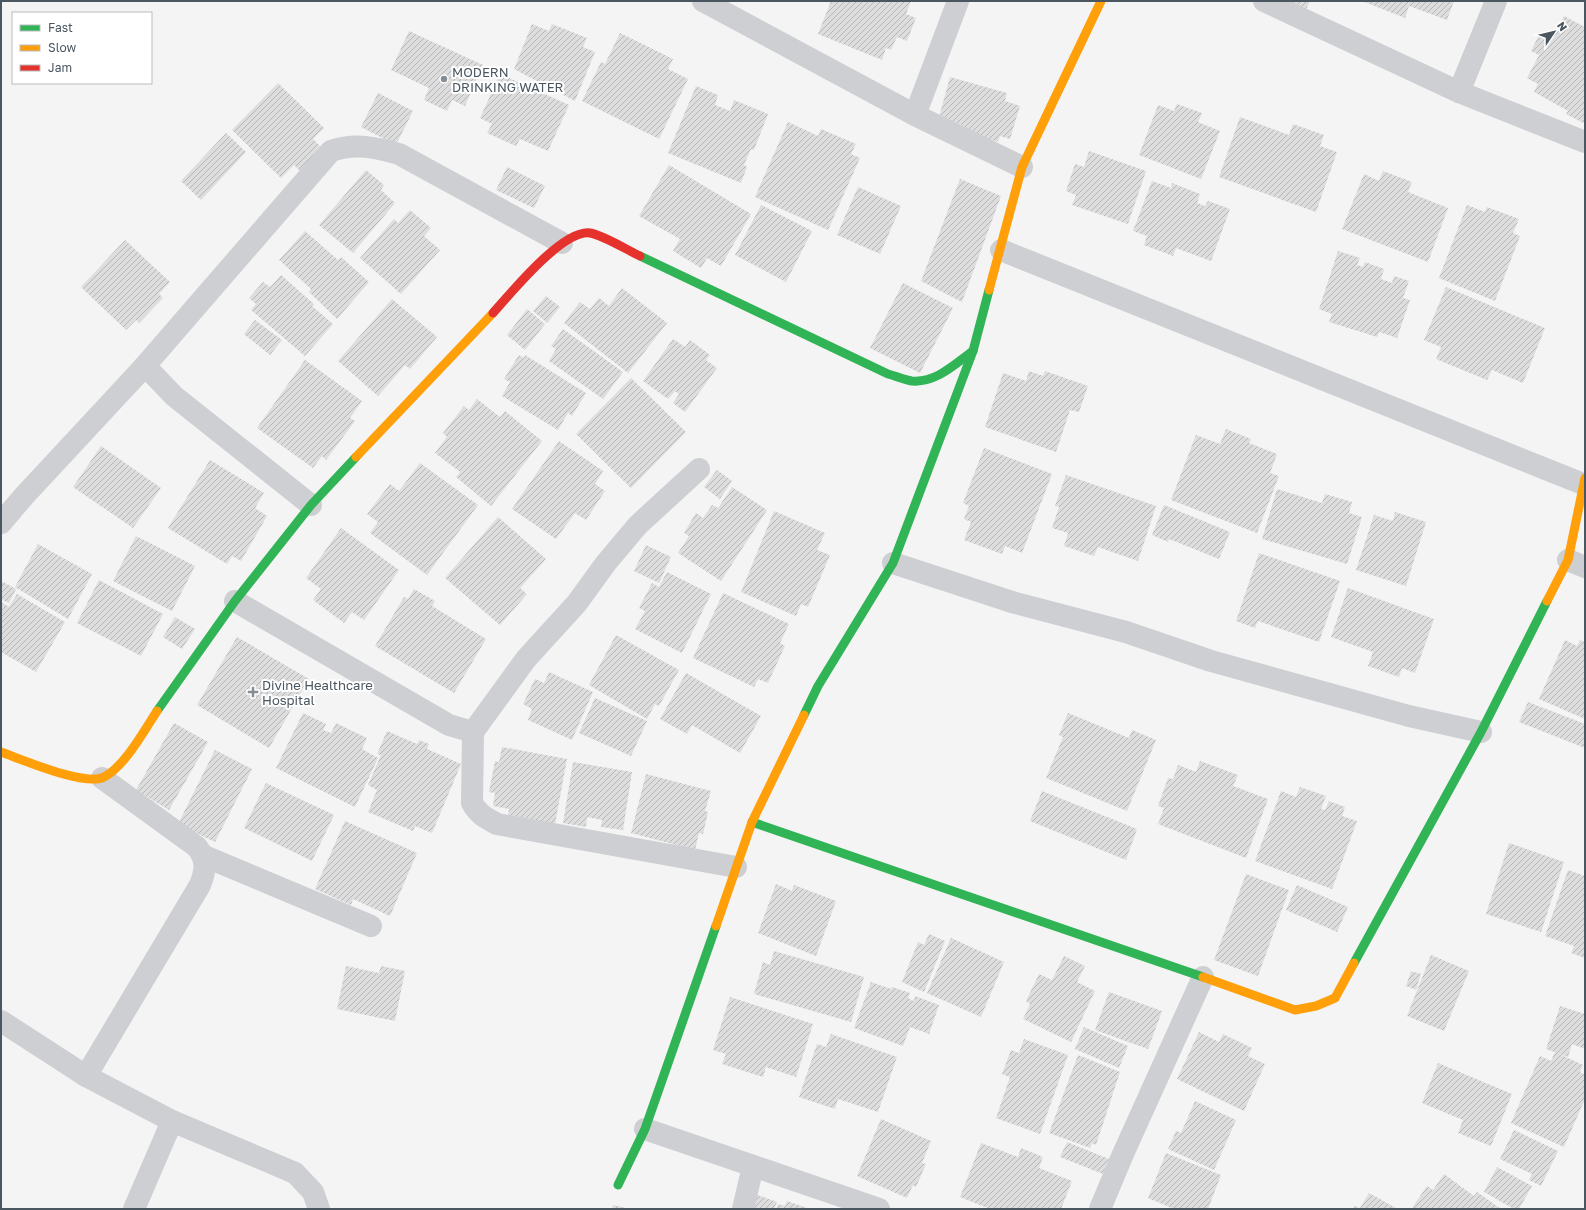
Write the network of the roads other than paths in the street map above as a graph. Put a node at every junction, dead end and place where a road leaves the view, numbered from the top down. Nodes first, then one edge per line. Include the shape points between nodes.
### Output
1 (703, 1) edge
2 (958, 1) edge
3 (1100, 1) edge
4 (1264, 1) edge
5 (1496, 1) edge
6 (1459, 92) junction
7 (914, 114) junction
8 (1585, 142) edge
9 (1022, 167) junction
10 (562, 242) junction
11 (1001, 250) junction
12 (973, 351) junction
13 (144, 368) junction
14 (699, 469) dead end
15 (1584, 481) edge
16 (311, 505) junction
17 (1, 523) edge
18 (893, 563) junction
19 (1577, 564) edge
20 (235, 601) junction
21 (473, 732) junction
22 (1481, 732) junction
23 (1, 752) edge
24 (102, 778) junction
25 (752, 822) junction
26 (204, 856) junction
27 (736, 867) junction
28 (371, 926) dead end
29 (1203, 977) junction
30 (1, 1021) edge
31 (86, 1076) junction
32 (172, 1121) junction
33 (645, 1129) junction
34 (753, 1166) junction
35 (618, 1185) dead end
36 (134, 1209) edge
37 (319, 1209) edge
38 (743, 1209) edge
39 (879, 1209) edge
40 (1100, 1209) edge

1 - 7 street
2 - 7 street
3 - 9 street
4 - 6 street
5 - 6 street
6 - 8 street
7 - 9 street
9 - 11 street
10 - 12 street via 589,233 895,376 913,381 930,379
10 - 13 street via 399,154 377,147 342,147 331,151
10 - 16 street
11 - 12 street
11 - 15 street
12 - 18 street
13 - 16 street via 174,396
13 - 17 street
14 - 21 street via 638,525 606,563 577,604 526,659
15 - 19 street
16 - 20 street
18 - 22 street via 1012,602 1126,632 1211,661 1409,716
18 - 25 street via 818,686
19 - 22 street
20 - 21 street via 449,724
20 - 24 street via 124,759
21 - 27 street via 472,803 484,817 497,824
22 - 29 street via 1335,998 1316,1006 1295,1010
23 - 24 street via 78,778
24 - 26 street via 197,847
25 - 27 street
25 - 29 street
26 - 28 street
26 - 31 street via 206,870 200,885
27 - 33 street
29 - 40 street
30 - 31 street
31 - 32 street
32 - 36 street
32 - 37 street via 295,1173 313,1192
33 - 34 street
33 - 35 street
34 - 38 street
34 - 39 street

